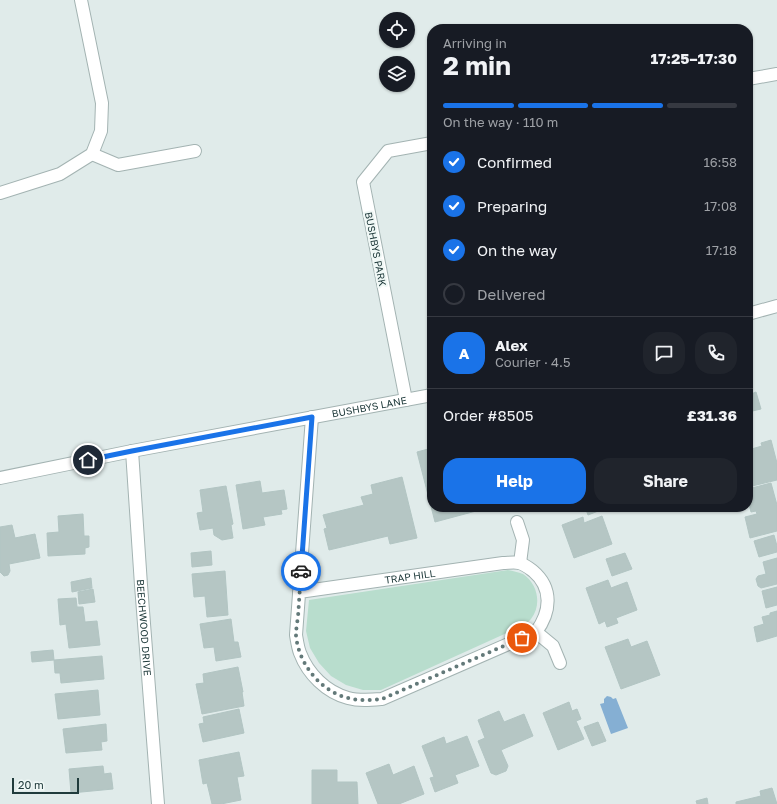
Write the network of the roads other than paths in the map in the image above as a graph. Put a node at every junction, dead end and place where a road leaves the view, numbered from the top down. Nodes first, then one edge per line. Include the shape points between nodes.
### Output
1 (81, 0) edge
2 (777, 74) edge
3 (753, 78) edge
4 (427, 144) edge
5 (195, 151) dead end
6 (92, 154) junction
7 (0, 193) edge
8 (777, 306) edge
9 (753, 313) edge
10 (427, 396) edge
11 (406, 400) junction
12 (312, 417) junction
13 (132, 451) junction
14 (0, 478) edge
15 (518, 522) dead end
16 (520, 563) junction
17 (300, 592) junction
18 (536, 632) junction
19 (560, 663) dead end
20 (158, 804) edge

1 - 6 street via 102,103 101,131
2 - 3 street
4 - 11 street, BUSHBYS PARK via 388,151 362,182
5 - 6 street via 118,165
6 - 7 street via 60,174
8 - 9 street
10 - 11 street, BUSHBYS LANE
11 - 12 street, BUSHBYS LANE
12 - 13 street, BUSHBYS LANE
12 - 17 street
13 - 14 street, BUSHBYS LANE
13 - 20 street, BEECHWOOD DRIVE
15 - 16 street via 523,540
16 - 17 street, TRAP HILL via 503,563
16 - 18 street via 537,575 547,593 546,614 543,624
17 - 18 street via 296,635 307,668 318,681 332,691 348,698 365,701 382,699
18 - 19 street via 553,646

